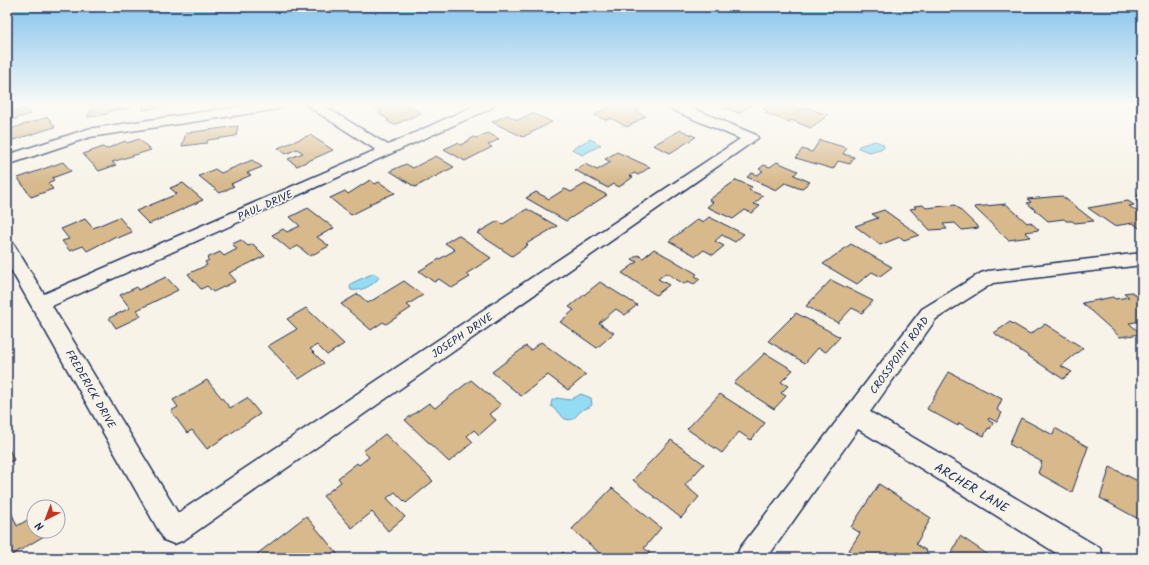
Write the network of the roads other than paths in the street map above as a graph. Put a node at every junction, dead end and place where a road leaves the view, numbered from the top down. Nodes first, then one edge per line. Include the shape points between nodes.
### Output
1 (99, 131) edge
2 (355, 131) edge
3 (430, 131) edge
4 (735, 131) edge
5 (387, 151) junction
6 (7, 160) edge
7 (7, 247) edge
8 (1142, 258) edge
9 (41, 304) junction
10 (855, 415) junction
11 (174, 531) joint
12 (750, 558) edge
13 (1090, 558) edge

1 - 6 street
2 - 5 street
3 - 5 street, PAUL DRIVE
4 - 11 street, JOSEPH DRIVE via 751,138
5 - 9 street, PAUL DRIVE
7 - 9 street, FREDERICK DRIVE
8 - 10 street, CROSSPOINT ROAD via 988,277 929,314
9 - 11 street, FREDERICK DRIVE
10 - 12 street, CROSSPOINT ROAD
10 - 13 street, ARCHER LANE

